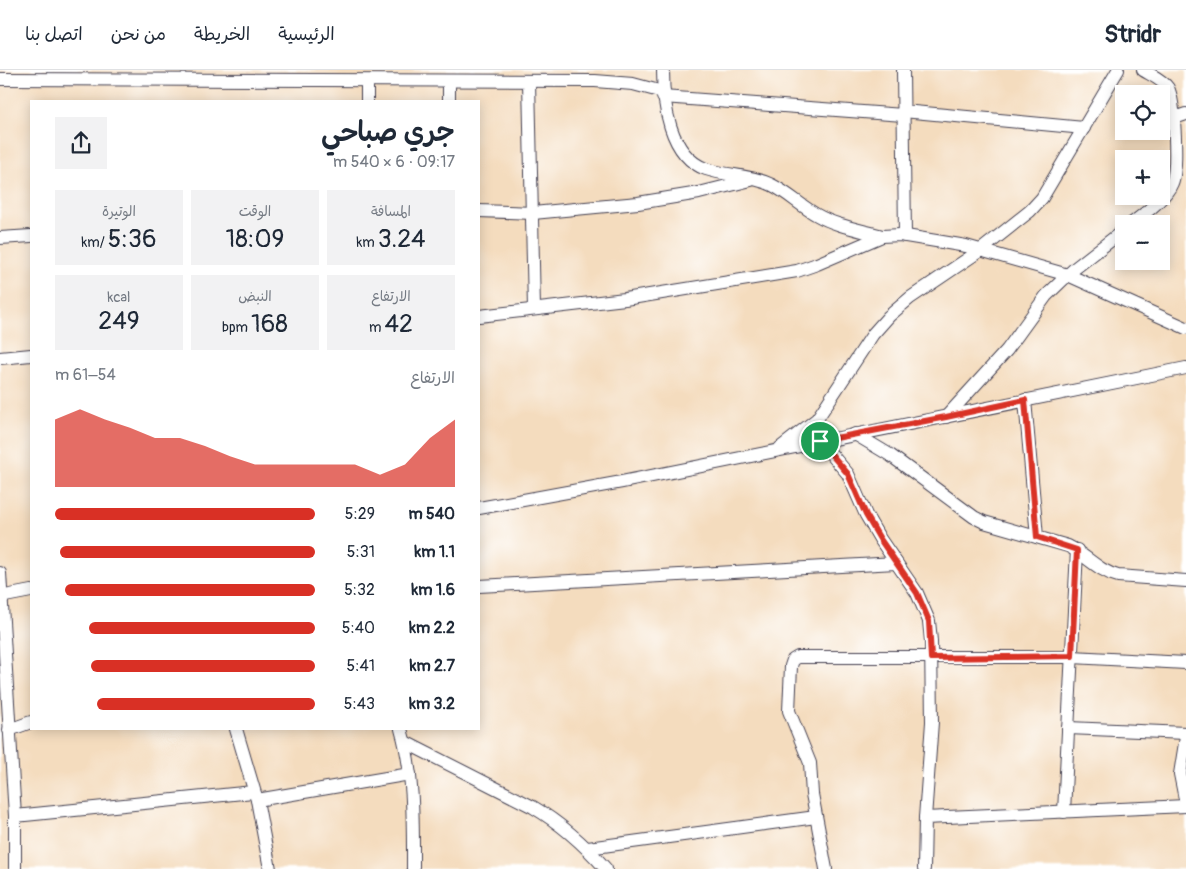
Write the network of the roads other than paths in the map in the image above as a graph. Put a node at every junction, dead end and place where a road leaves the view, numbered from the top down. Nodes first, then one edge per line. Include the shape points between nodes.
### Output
1 (663, 70) edge
2 (903, 70) edge
3 (1118, 70) edge
4 (1143, 70) edge
5 (229, 75) edge
6 (536, 77) edge
7 (0, 79) edge
8 (449, 81) junction
9 (367, 82) junction
10 (663, 95) junction
11 (367, 100) edge
12 (449, 100) edge
13 (903, 113) junction
14 (1180, 116) edge
15 (1084, 128) junction
16 (755, 179) junction
17 (480, 212) edge
18 (533, 213) junction
19 (1142, 215) edge
20 (30, 236) edge
21 (882, 236) junction
22 (905, 236) junction
23 (1115, 237) edge
24 (0, 238) edge
25 (981, 250) junction
26 (1068, 275) junction
27 (534, 310) junction
28 (480, 316) edge
29 (1186, 328) edge
30 (30, 355) edge
31 (0, 358) edge
32 (1186, 368) edge
33 (1025, 400) junction
34 (946, 417) junction
35 (855, 434) junction
36 (820, 441) junction
37 (777, 450) junction
38 (480, 508) edge
39 (1037, 537) junction
40 (1077, 550) junction
41 (896, 563) junction
42 (0, 573) edge
43 (1186, 581) edge
44 (480, 586) edge
45 (30, 592) edge
46 (0, 597) edge
47 (1072, 656) junction
48 (931, 658) junction
49 (1186, 662) edge
50 (30, 722) edge
51 (1068, 728) junction
52 (9, 730) junction
53 (236, 730) edge
54 (401, 730) edge
55 (1186, 735) edge
56 (405, 742) junction
57 (410, 774) junction
58 (255, 796) junction
59 (1185, 798) edge
60 (1064, 812) junction
61 (16, 816) junction
62 (816, 817) junction
63 (925, 818) junction
64 (588, 848) junction
65 (15, 869) edge
66 (270, 869) edge
67 (413, 869) edge
68 (606, 869) edge
69 (826, 869) edge
70 (924, 869) edge

1 - 10 street
2 - 13 street
3 - 15 street
4 - 14 street via 1162,81
5 - 7 street
5 - 9 street
6 - 8 street
6 - 10 street via 617,82
6 - 18 street
8 - 9 street
8 - 12 street
9 - 11 street
10 - 13 street
10 - 16 street via 673,133 684,153 695,164
13 - 15 street
13 - 22 street
14 - 19 street via 1172,184
15 - 25 street via 1042,198
16 - 18 street via 638,203
16 - 21 street via 773,185 828,220
17 - 18 street
18 - 27 street
20 - 24 street
21 - 22 street
21 - 27 street via 797,271
22 - 25 street
23 - 26 street
25 - 26 street
25 - 37 street via 889,316 873,334 817,419
26 - 29 street
26 - 34 street via 1046,296 1007,350
27 - 28 street
30 - 31 street
32 - 33 street
33 - 34 street
33 - 39 street
34 - 35 street
35 - 36 street
35 - 39 street via 890,455 974,517
36 - 37 street
36 - 41 street via 848,474 866,515
37 - 38 street
39 - 40 street
40 - 43 street via 1108,574
40 - 47 street
41 - 44 street
41 - 48 street via 917,593 929,621
42 - 46 street
45 - 46 street
46 - 52 street
47 - 48 street
47 - 49 street
47 - 51 street
48 - 62 street via 793,660 790,666 789,712 810,763
48 - 63 street via 932,722
50 - 52 street
51 - 55 street
51 - 60 street
52 - 61 street
53 - 58 street
54 - 56 street
55 - 59 street via 1181,768
56 - 57 street
56 - 64 street via 533,807
57 - 58 street
57 - 67 street
58 - 61 street
58 - 66 street
59 - 60 street
60 - 63 street
61 - 65 street
62 - 64 street
62 - 69 street
63 - 70 street
64 - 68 street

